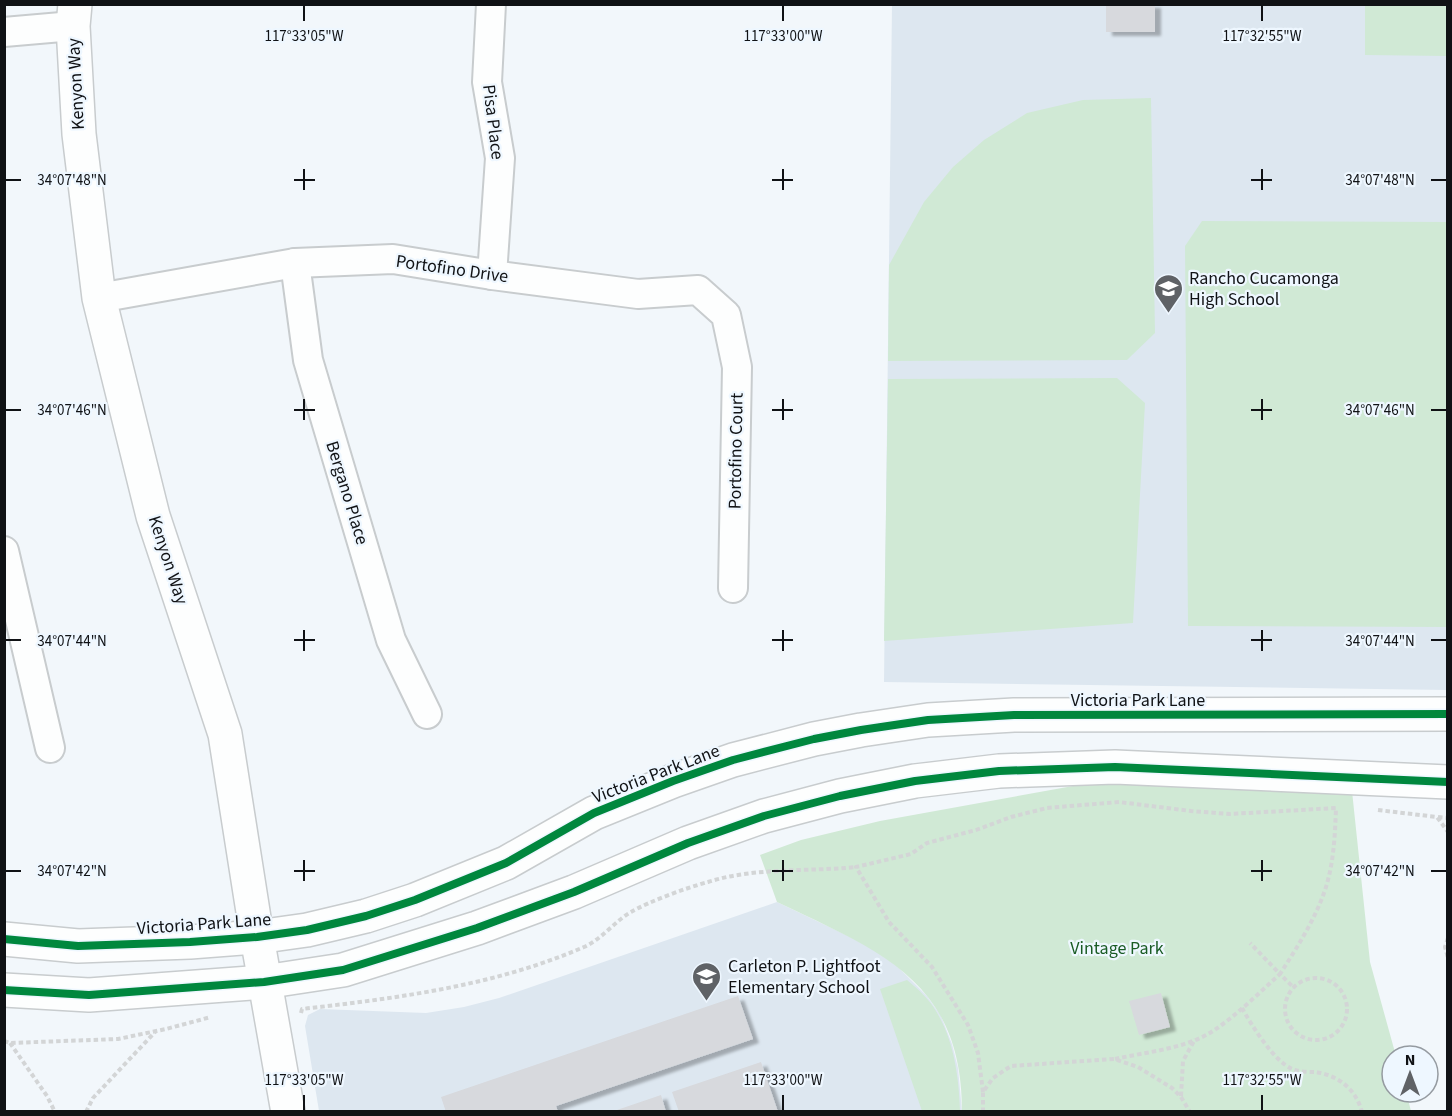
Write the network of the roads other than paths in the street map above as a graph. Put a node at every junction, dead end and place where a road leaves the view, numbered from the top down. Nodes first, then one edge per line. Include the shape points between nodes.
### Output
1 (491, 4) edge
2 (74, 15) edge
3 (4, 32) edge
4 (295, 263) junction
5 (492, 275) junction
6 (99, 298) junction
7 (726, 315) joint
8 (4, 551) edge
9 (733, 588) dead end
10 (427, 714) dead end
11 (1448, 714) edge
12 (50, 748) dead end
13 (1448, 782) edge
14 (257, 937) junction
15 (4, 939) edge
16 (4, 990) edge
17 (284, 1005) junction
18 (288, 1112) edge

1 - 5 street, Pisa Place via 487,82 500,158
2 - 3 street
2 - 6 street, Kenyon Way via 79,134
4 - 5 street, Portofino Drive via 393,259
4 - 6 street, Portofino Drive
4 - 10 street, Bergano Place via 308,360 391,640
5 - 7 street, Portofino Drive via 638,294 698,290
6 - 14 street, Kenyon Way via 153,516 225,734
7 - 9 street, Portofino Court via 737,368
8 - 12 street
11 - 14 street, Victoria Park Lane via 1014,715 928,720 861,730 744,757 673,781 594,813 506,863 415,900 366,916
13 - 17 street via 1115,768 999,771 915,781 764,816 477,928 343,970
14 - 15 street, Victoria Park Lane via 78,946
14 - 17 street, Kenyon Way
16 - 17 street
17 - 18 street, Kenyon Way

